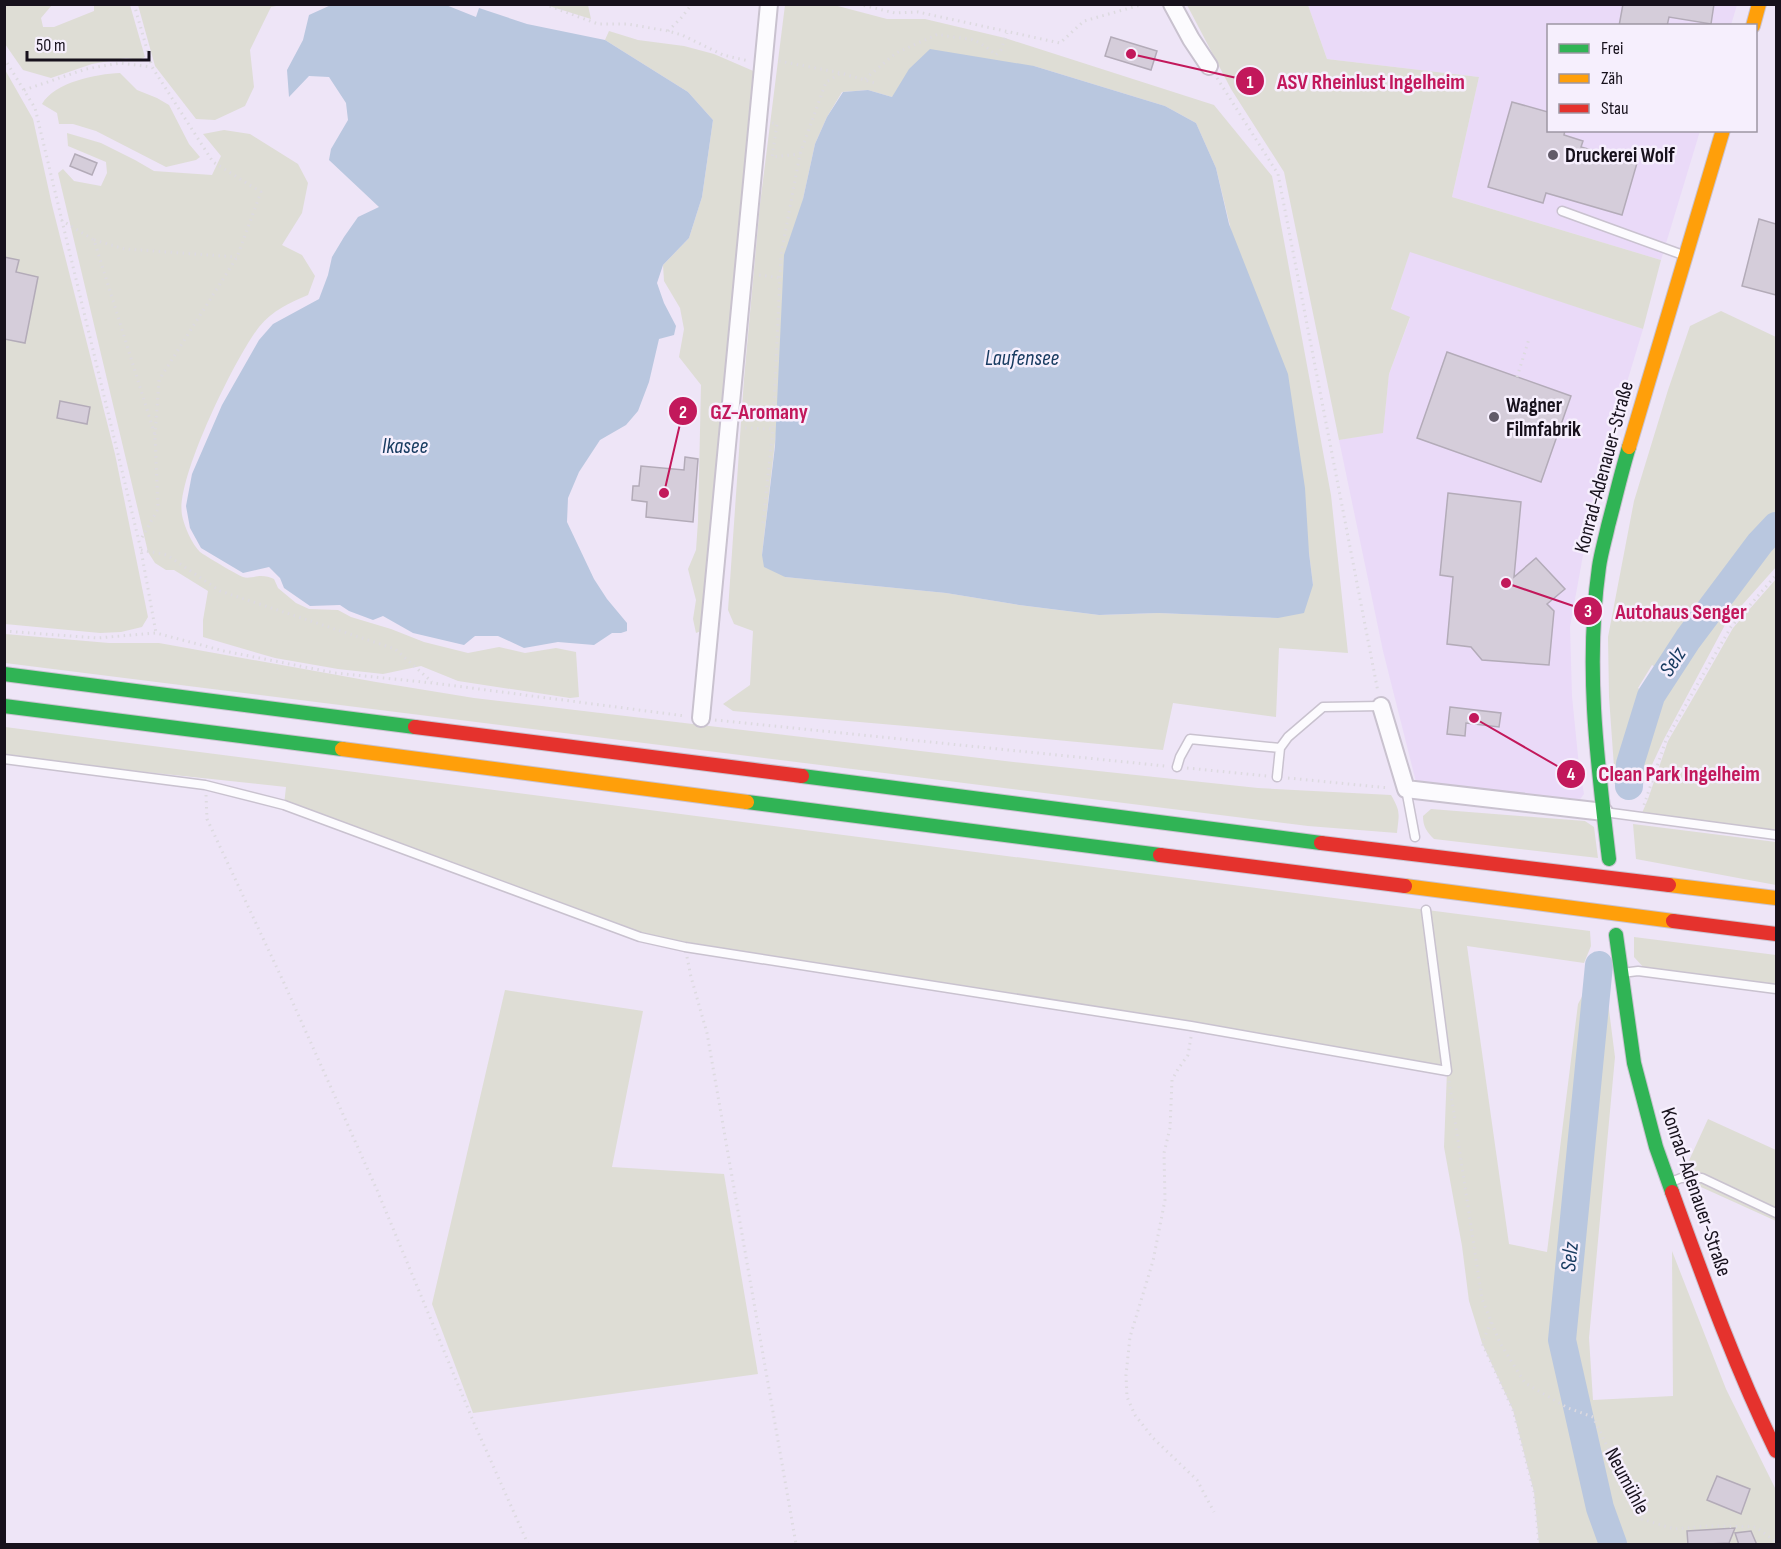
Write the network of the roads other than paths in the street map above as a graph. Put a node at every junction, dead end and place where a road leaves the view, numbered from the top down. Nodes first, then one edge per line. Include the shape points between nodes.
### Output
1 (769, 4) edge
2 (1172, 4) edge
3 (1759, 4) edge
4 (1754, 24) edge
5 (1209, 66) road end
6 (1722, 132) edge
7 (1562, 211) dead end
8 (1686, 256) junction
9 (4, 674) edge
10 (4, 706) edge
11 (1381, 706) joint
12 (701, 718) road end
13 (1280, 748) junction
14 (4, 759) edge
15 (1177, 767) road end
16 (1277, 777) road end
17 (1406, 789) junction
18 (1604, 812) junction
19 (1776, 835) edge
20 (1415, 837) dead end
21 (1609, 859) dead end
22 (1776, 898) edge
23 (1426, 910) dead end
24 (1776, 934) edge
25 (1616, 935) dead end
26 (1621, 974) junction
27 (1776, 988) edge
28 (1669, 1183) junction
29 (1776, 1213) edge
30 (1776, 1451) edge

1 - 12 street
2 - 5 street
3 - 4 main road
6 - 8 main road, Konrad-Adenauer-Straße
7 - 8 lane
8 - 18 main road, Konrad-Adenauer-Straße via 1620,477 1599,564 1593,689
9 - 22 main road
10 - 24 main road
11 - 13 lane via 1323,707
11 - 17 street
13 - 15 lane via 1190,739
13 - 16 lane
14 - 23 lane via 205,785 284,805 640,937 685,947 1191,1026 1447,1071
17 - 18 street
17 - 20 lane
18 - 19 lane
18 - 21 main road, Konrad-Adenauer-Straße
25 - 26 main road, Konrad-Adenauer-Straße
26 - 27 lane via 1638,971
26 - 28 main road, Konrad-Adenauer-Straße via 1634,1063
28 - 29 lane via 1702,1178
28 - 30 main road, Konrad-Adenauer-Straße via 1715,1311

